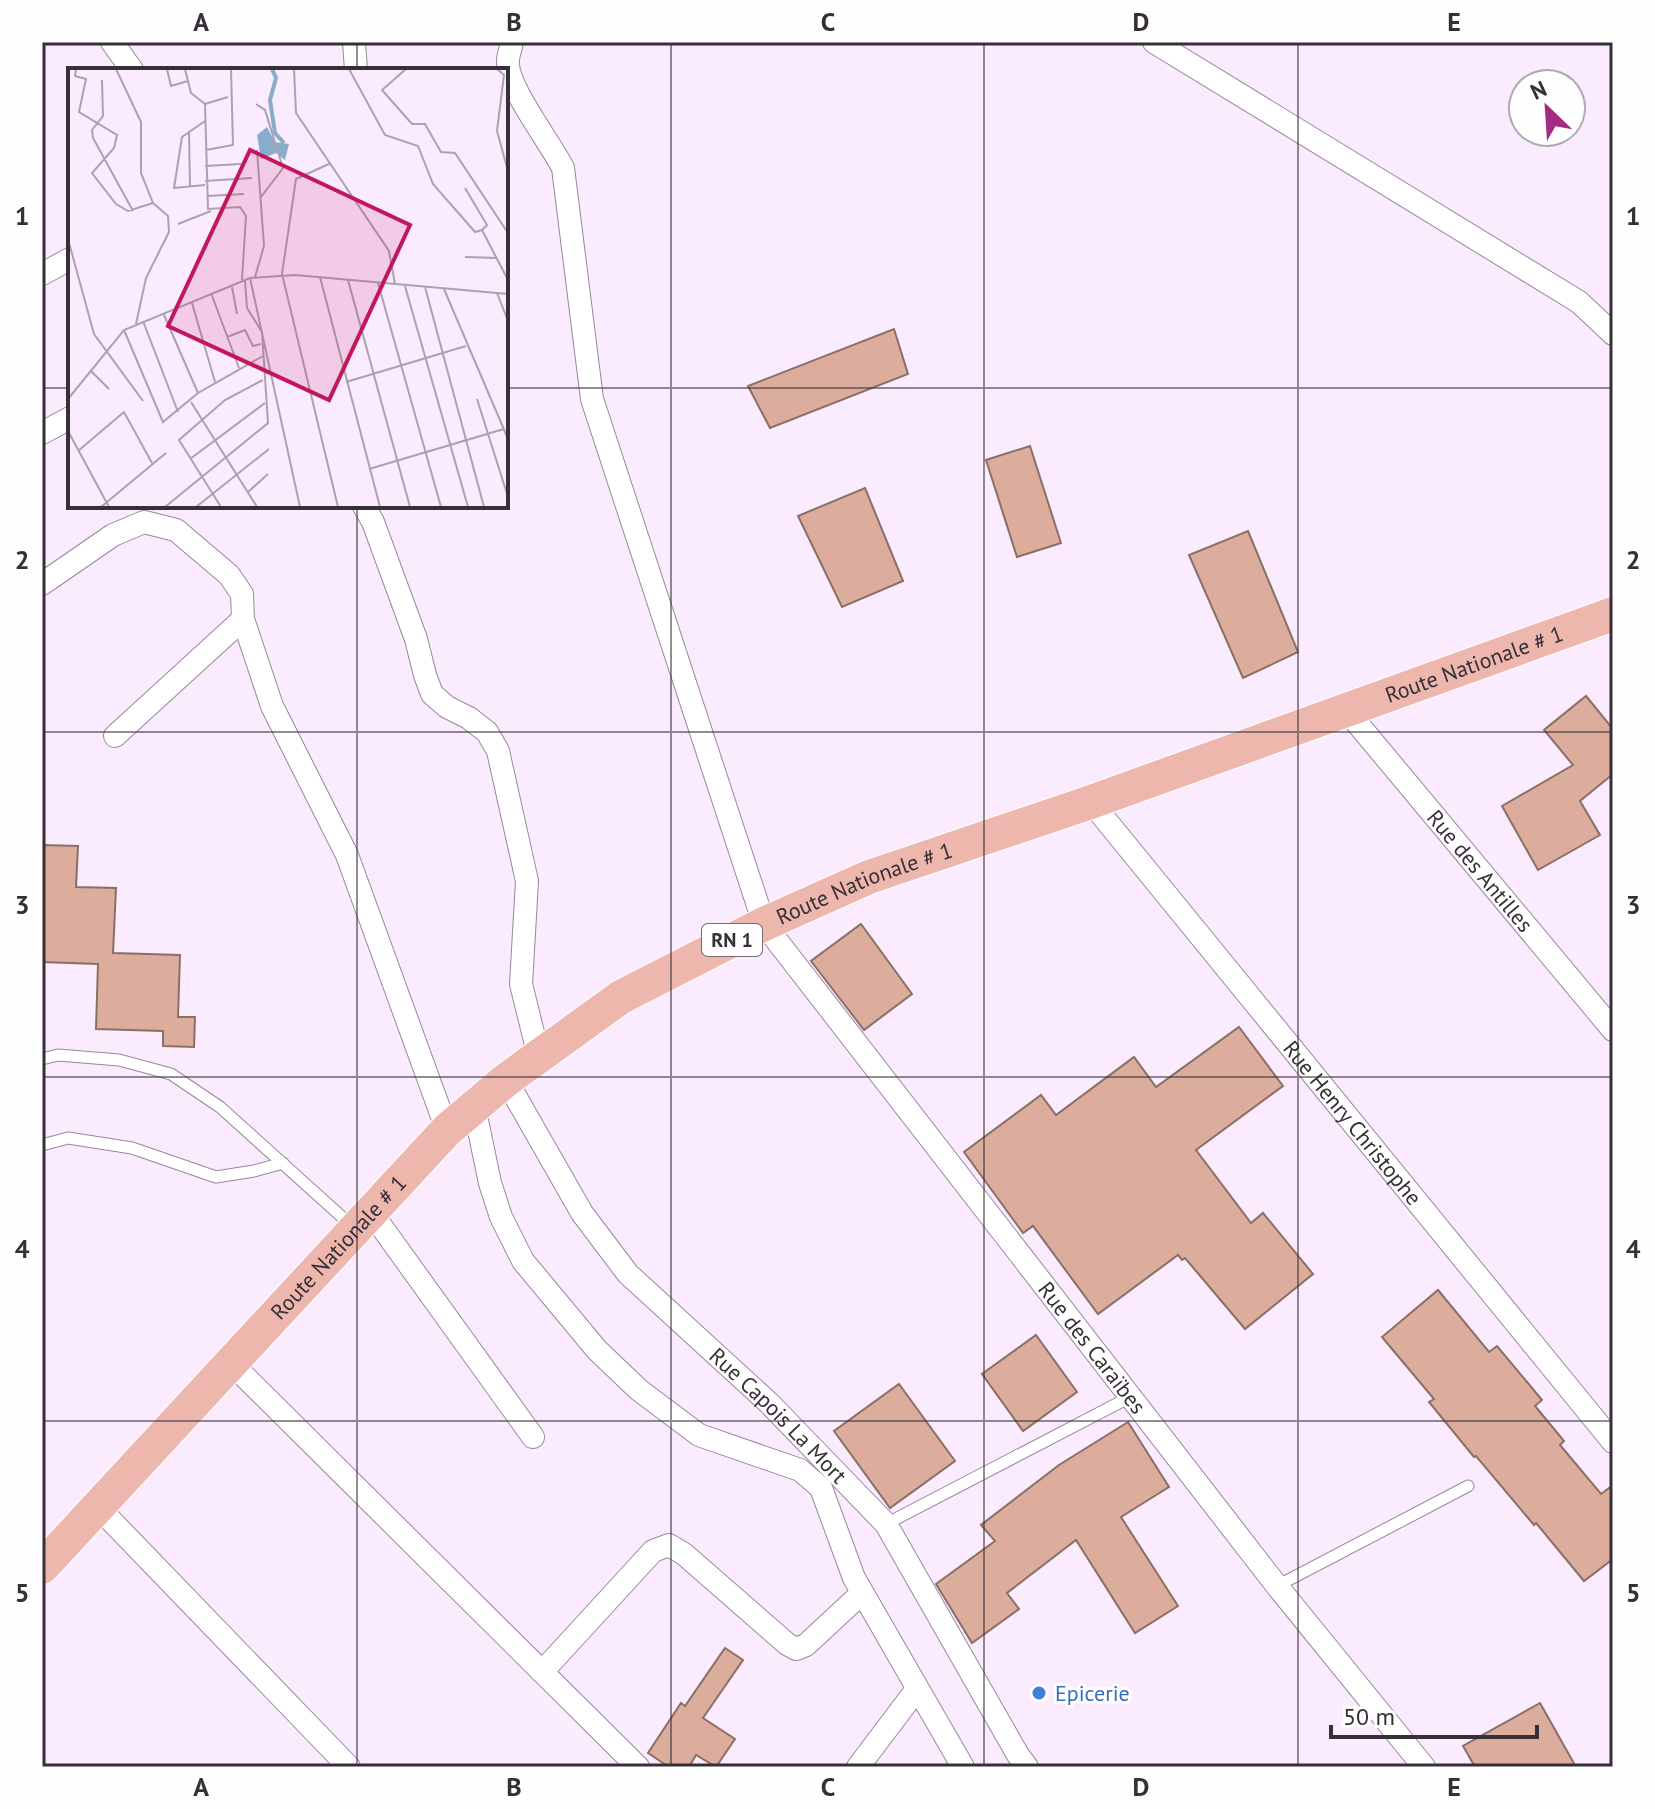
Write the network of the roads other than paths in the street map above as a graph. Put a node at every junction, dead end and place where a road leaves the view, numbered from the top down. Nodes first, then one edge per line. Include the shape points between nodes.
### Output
1 (112, 42) edge
2 (354, 42) edge
3 (512, 42) edge
4 (1154, 42) edge
5 (131, 68) edge
6 (356, 68) edge
7 (68, 260) edge
8 (42, 274) edge
9 (1613, 334) edge
10 (68, 419) edge
11 (42, 433) edge
12 (365, 508) edge
13 (42, 584) edge
14 (1612, 616) edge
15 (243, 619) junction
16 (1347, 711) junction
17 (115, 736) dead end
18 (1091, 802) junction
19 (764, 924) junction
20 (1613, 1030) edge
21 (539, 1057) junction
22 (42, 1059) edge
23 (506, 1080) junction
24 (474, 1106) junction
25 (447, 1130) junction
26 (42, 1145) edge
27 (283, 1163) junction
28 (363, 1221) junction
29 (231, 1363) junction
30 (1132, 1396) junction
31 (533, 1437) dead end
32 (1613, 1442) edge
33 (1468, 1486) dead end
34 (98, 1507) junction
35 (886, 1524) junction
36 (42, 1567) edge
37 (1277, 1586) junction
38 (862, 1593) junction
39 (542, 1672) junction
40 (917, 1689) junction
41 (349, 1767) edge
42 (638, 1767) edge
43 (858, 1767) edge
44 (963, 1767) edge
45 (1027, 1767) edge
46 (1424, 1767) edge

1 - 5 street
2 - 6 street
3 - 19 street, Rue des Caraïbes via 507,62 516,90 563,168 592,399
4 - 9 street via 1579,302
7 - 8 street
10 - 11 street
12 - 21 street via 432,694 487,732 498,751 527,881 521,984
13 - 15 street via 113,535 144,522 176,530 229,575 242,594
14 - 16 main road, Route Nationale # 1 / RN 1
15 - 17 street
15 - 25 street via 272,706 347,855
16 - 18 main road, Route Nationale # 1 / RN 1
16 - 20 street, Rue des Antilles
18 - 19 main road, Route Nationale # 1 / RN 1 via 869,877
18 - 32 street, Rue Henry Christophe
19 - 21 main road, Route Nationale # 1 / RN 1 via 621,997
19 - 30 street, Rue des Caraïbes
21 - 23 main road, Route Nationale # 1 / RN 1
22 - 27 lane via 58,1055 119,1060 171,1074 220,1107
23 - 24 main road, Route Nationale # 1 / RN 1
23 - 35 street, Rue Capois La Mort via 582,1213 628,1274 769,1403
24 - 25 main road, Route Nationale # 1 / RN 1
24 - 38 street via 490,1183 523,1261 597,1350 639,1390 699,1435 800,1470 821,1488
25 - 28 main road, Route Nationale # 1 / RN 1
26 - 27 lane via 68,1138 132,1148 216,1177
27 - 28 lane
28 - 29 main road, Route Nationale # 1 / RN 1
28 - 31 street
29 - 34 main road, Route Nationale # 1 / RN 1
29 - 39 street
30 - 35 lane
30 - 37 street, Rue des Caraïbes
33 - 37 lane
34 - 36 main road, Route Nationale # 1 / RN 1
34 - 41 street
35 - 45 street, Rue Capois La Mort
37 - 46 street, Rue des Caraïbes
38 - 39 street via 796,1649 669,1545 653,1551
38 - 40 street
39 - 42 street
40 - 43 street
40 - 44 street

